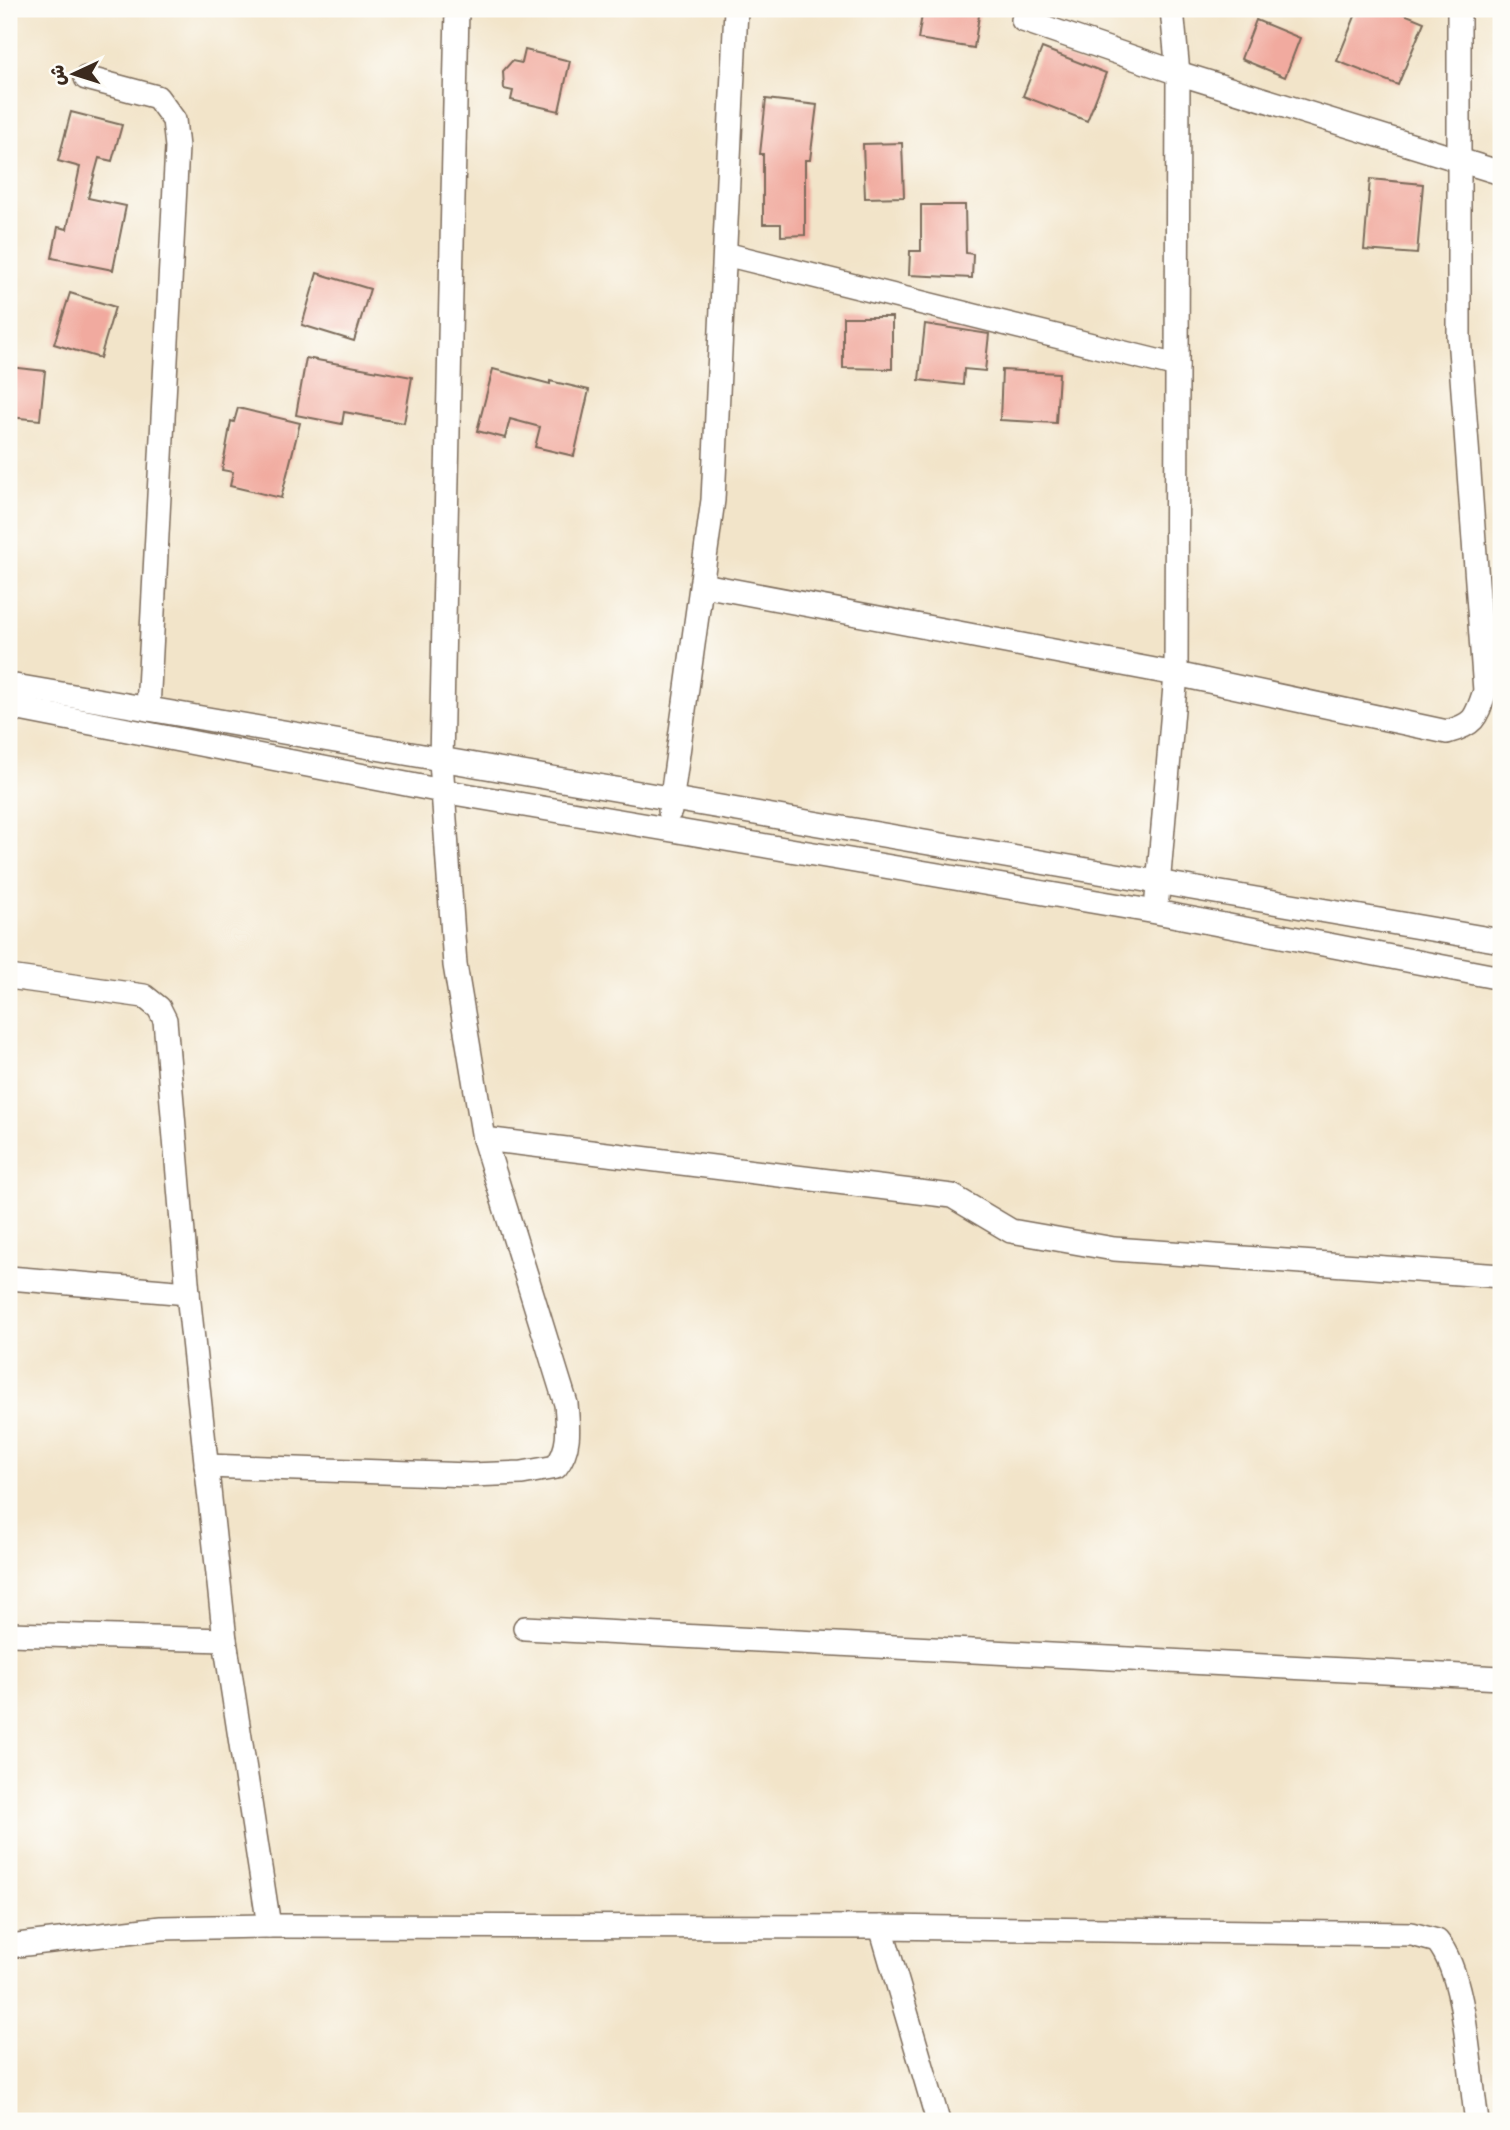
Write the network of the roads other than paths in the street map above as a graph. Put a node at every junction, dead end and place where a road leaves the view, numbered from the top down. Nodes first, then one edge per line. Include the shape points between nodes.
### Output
1 (457, 9) edge
2 (736, 9) edge
3 (1172, 9) edge
4 (1459, 9) edge
5 (1023, 20) dead end
6 (1178, 73) junction
7 (86, 78) dead end
8 (1457, 157) junction
9 (1501, 173) edge
10 (725, 254) junction
11 (1177, 366) junction
12 (703, 585) junction
13 (1176, 674) junction
14 (9, 685) edge
15 (9, 707) edge
16 (148, 709) junction
17 (441, 761) junction
18 (442, 791) junction
19 (672, 798) junction
20 (667, 828) junction
21 (1157, 883) junction
22 (1156, 912) junction
23 (1501, 941) edge
24 (9, 977) edge
25 (1501, 978) edge
26 (484, 1139) junction
27 (1501, 1276) edge
28 (9, 1278) edge
29 (188, 1293) junction
30 (206, 1466) junction
31 (525, 1628) dead end
32 (9, 1634) edge
33 (225, 1640) junction
34 (1501, 1678) edge
35 (269, 1926) junction
36 (881, 1927) junction
37 (9, 1946) edge
38 (938, 2121) edge
39 (1477, 2121) edge

1 - 17 street
2 - 10 street
3 - 6 street
4 - 8 street
5 - 6 street
6 - 8 street
6 - 11 street
7 - 16 street via 157,97 174,120 177,147
8 - 9 street
8 - 13 street via 1459,335 1485,691 1477,714 1468,726 1447,732
10 - 11 street
10 - 12 street via 713,500
11 - 13 street
12 - 13 street
12 - 19 street
13 - 21 street
14 - 16 street
15 - 18 street
16 - 17 street
17 - 18 street
17 - 19 street
18 - 20 street
18 - 26 street via 455,965
19 - 20 street
19 - 21 street
20 - 22 street
21 - 22 street
21 - 23 street
22 - 25 street
24 - 29 street via 144,996 159,1008 167,1034
26 - 27 street via 952,1196 1011,1231 1114,1248
26 - 30 street via 566,1404 569,1437 556,1467 470,1475
28 - 29 street
29 - 30 street
30 - 33 street
31 - 34 street
32 - 33 street
33 - 35 street
35 - 36 street
35 - 37 street via 161,1928
36 - 38 street
36 - 39 street via 1293,1931 1437,1941 1450,1962 1460,2001

